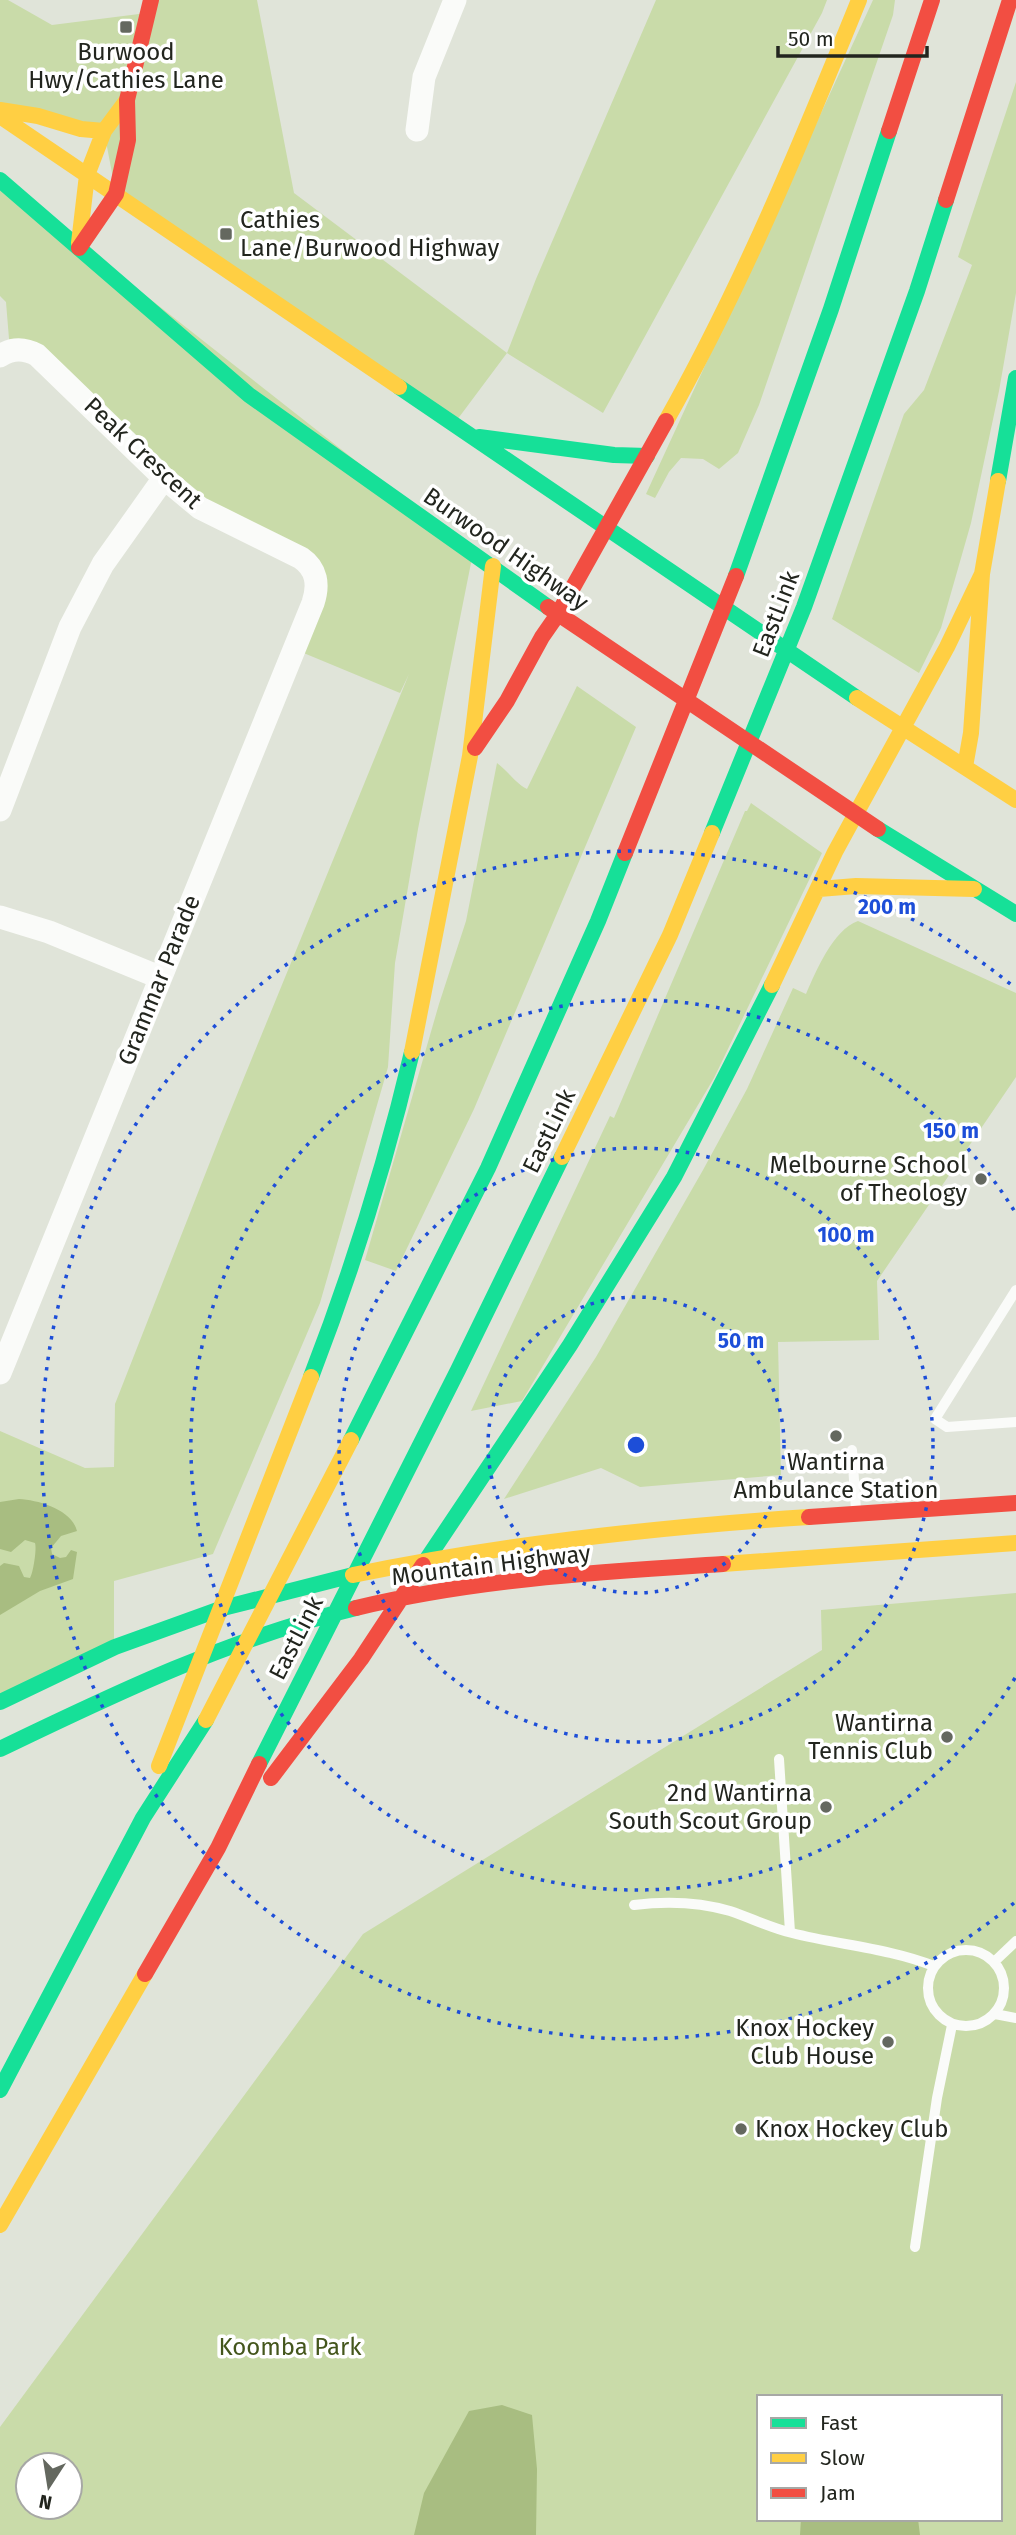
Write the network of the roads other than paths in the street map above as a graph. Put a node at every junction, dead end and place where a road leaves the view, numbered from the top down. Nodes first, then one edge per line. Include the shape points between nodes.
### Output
1 (151, 0) edge
2 (456, 0) edge
3 (859, 0) edge
4 (932, 0) edge
5 (1010, 0) edge
6 (127, 100) junction
7 (0, 110) edge
8 (0, 116) edge
9 (416, 130) dead end
10 (104, 131) junction
11 (87, 175) junction
12 (0, 180) edge
13 (116, 194) junction
14 (79, 248) junction
15 (0, 356) edge
16 (1016, 378) edge
17 (472, 436) junction
18 (648, 456) junction
19 (164, 478) junction
20 (607, 527) junction
21 (493, 566) junction
22 (982, 574) junction
23 (317, 586) joint
24 (558, 614) junction
25 (902, 729) junction
26 (470, 756) junction
27 (965, 767) junction
28 (1016, 800) edge
29 (0, 810) edge
30 (855, 816) junction
31 (819, 889) junction
32 (975, 889) junction
33 (1016, 914) edge
34 (0, 917) edge
35 (159, 977) junction
36 (1016, 1290) edge
37 (8, 1329) edge
38 (0, 1373) edge
39 (1016, 1422) edge
40 (852, 1450) dead end
41 (1016, 1503) edge
42 (856, 1514) junction
43 (1016, 1543) edge
44 (0, 1702) edge
45 (0, 1749) edge
46 (779, 1759) dead end
47 (143, 1818) junction
48 (218, 1848) junction
49 (634, 1905) dead end
50 (790, 1933) junction
51 (1016, 1941) edge
52 (994, 1962) junction
53 (934, 1966) junction
54 (995, 2014) junction
55 (1016, 2018) edge
56 (952, 2025) junction
57 (0, 2090) edge
58 (0, 2225) edge
59 (915, 2247) dead end

1 - 6 main road
2 - 9 street via 424,77
3 - 18 main road via 750,257
4 - 47 main road, EastLink via 831,309 740,566 598,921 488,1168 299,1544 202,1727
5 - 48 main road, EastLink via 917,291 804,607 722,812 664,947
6 - 10 main road
6 - 13 main road via 128,140
7 - 10 main road
8 - 11 main road
10 - 11 main road
11 - 13 main road
11 - 14 main road
12 - 14 main road, Burwood Highway
13 - 14 main road
13 - 17 main road
14 - 21 main road, Burwood Highway via 250,395
15 - 19 street, Peak Crescent via 15,350 37,355
16 - 22 main road
17 - 18 main road
17 - 20 main road
18 - 20 main road
19 - 23 street, Peak Crescent via 208,513 301,558 313,570
19 - 29 street via 103,564 70,627
20 - 24 main road
20 - 25 main road
21 - 24 main road, Burwood Highway
21 - 26 main road
22 - 25 main road
22 - 27 main road
23 - 35 street, Grammar Parade
24 - 26 main road
24 - 30 main road, Burwood Highway
25 - 27 main road
25 - 30 main road
26 - 47 main road via 395,1124 336,1313 167,1741
27 - 28 main road
30 - 31 main road
30 - 32 main road, Burwood Highway
31 - 32 main road
31 - 48 main road via 674,1177 570,1345 361,1659
32 - 33 main road, Burwood Highway
34 - 35 street via 50,932
35 - 37 street, Grammar Parade
36 - 39 lane via 935,1419 947,1427
37 - 38 street, Grammar Parade
40 - 42 lane
41 - 42 main road, Mountain Highway
42 - 44 main road, Mountain Highway via 580,1536 370,1570 271,1595 125,1643
43 - 45 main road, Mountain Highway via 604,1573 416,1595 323,1616 210,1651
46 - 50 lane
47 - 57 main road, EastLink
48 - 58 main road, EastLink
49 - 50 lane via 658,1902 728,1910
50 - 53 lane via 907,1955
51 - 52 lane
52 - 53 lane via 969,1950 956,1951
52 - 54 lane via 1004,1986
53 - 56 lane via 928,1995 932,2007
54 - 55 lane
54 - 56 lane via 972,2026
56 - 59 lane

